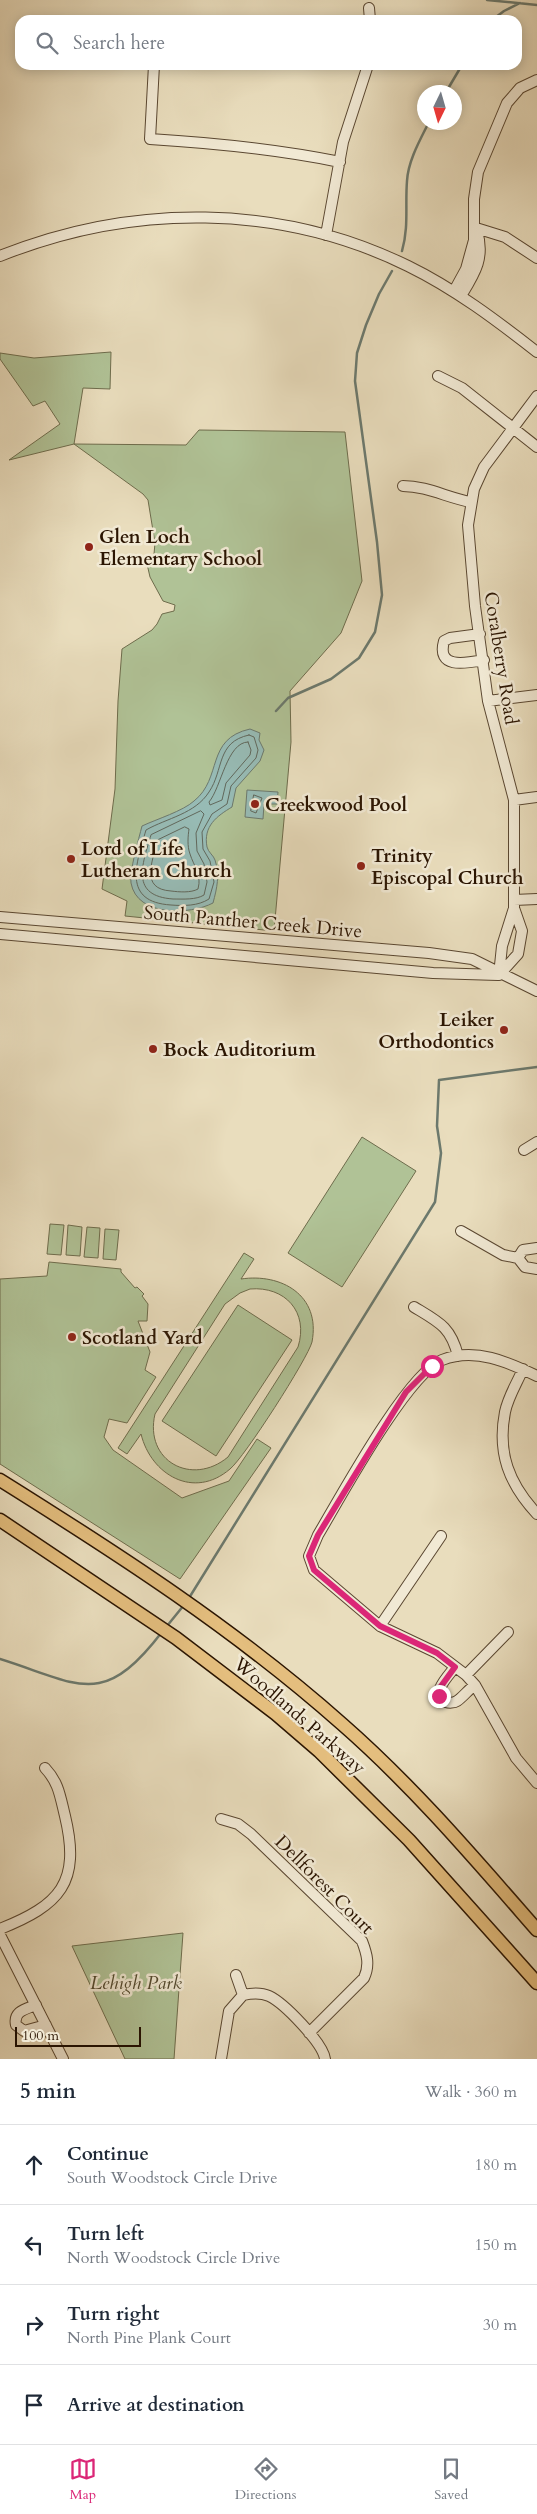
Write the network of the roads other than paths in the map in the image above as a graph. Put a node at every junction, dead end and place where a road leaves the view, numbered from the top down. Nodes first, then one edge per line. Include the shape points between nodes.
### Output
1 (369, 8) dead end
2 (370, 15) edge
3 (154, 70) edge
4 (366, 70) edge
5 (537, 80) edge
6 (340, 162) junction
7 (476, 228) junction
8 (326, 234) junction
9 (0, 256) edge
10 (537, 258) edge
11 (457, 294) junction
12 (537, 352) edge
13 (438, 376) dead end
14 (537, 396) edge
15 (513, 428) junction
16 (537, 447) edge
17 (404, 486) dead end
18 (471, 502) junction
19 (480, 634) junction
20 (484, 660) junction
21 (537, 695) edge
22 (488, 701) junction
23 (537, 797) edge
24 (514, 800) junction
25 (537, 899) edge
26 (514, 904) junction
27 (0, 916) edge
28 (0, 934) edge
29 (499, 975) junction
30 (537, 991) edge
31 (537, 1142) edge
32 (524, 1150) dead end
33 (461, 1231) dead end
34 (537, 1248) edge
35 (518, 1258) junction
36 (537, 1269) edge
37 (414, 1307) dead end
38 (458, 1356) junction
39 (523, 1369) junction
40 (537, 1376) edge
41 (0, 1480) edge
42 (537, 1514) edge
43 (0, 1520) edge
44 (441, 1536) dead end
45 (380, 1626) junction
46 (508, 1632) dead end
47 (455, 1667) junction
48 (466, 1675) junction
49 (475, 1686) junction
50 (45, 1768) dead end
51 (537, 1783) edge
52 (221, 1819) dead end
53 (0, 1929) edge
54 (537, 1930) edge
55 (0, 1935) edge
56 (236, 1975) dead end
57 (537, 1983) edge
58 (243, 1994) junction
59 (36, 2005) junction
60 (46, 2025) junction
61 (309, 2032) junction
62 (63, 2059) edge
63 (221, 2059) edge
64 (325, 2059) edge

1 - 2 street
3 - 6 street via 150,139 285,150
4 - 6 street via 343,142
5 - 7 street via 520,88 507,103 491,139 475,184
6 - 8 street
7 - 10 street via 505,237
7 - 11 street via 481,246 478,265
8 - 9 street via 224,217 144,219 72,232
8 - 11 street via 388,256
11 - 12 street
13 - 15 street via 462,388
14 - 15 street, Coralberry Road
15 - 16 street
15 - 18 street, Coralberry Road via 484,467
17 - 18 street via 419,486 452,499
18 - 19 street, Coralberry Road via 469,554
19 - 20 street, Coralberry Road
19 - 20 street via 450,638 442,648 450,662 462,664
20 - 22 street, Coralberry Road
21 - 22 street
22 - 24 street, Coralberry Road
23 - 24 street
24 - 26 street, Coralberry Road
25 - 26 street
26 - 29 street, Coralberry Road via 502,946
26 - 29 street, Coralberry Road via 522,931 518,954
27 - 29 street, South Panther Creek Drive via 429,953 472,959
28 - 29 street, South Panther Creek Drive via 433,973
29 - 30 street, South Panther Creek Drive
31 - 32 street
33 - 35 street via 503,1255
34 - 35 street via 524,1250
35 - 36 street via 525,1267
37 - 38 street via 442,1324 450,1333
38 - 39 street via 489,1357
38 - 45 street via 432,1366 406,1392 318,1535 309,1556 314,1570
39 - 40 street
39 - 42 street via 505,1412 504,1457 510,1477
41 - 54 main road, Woodlands Parkway via 197,1608 344,1725 432,1812
43 - 57 main road, Woodlands Parkway via 176,1638 240,1685 319,1751 409,1840
44 - 45 street
45 - 47 street via 437,1653
46 - 48 street
47 - 48 street
47 - 49 street via 439,1689 443,1701 457,1701
48 - 49 street
49 - 51 street via 516,1758
50 - 53 street via 56,1780 69,1832 69,1870 59,1893 50,1903
52 - 61 street, Dellforest Court via 238,1824 250,1834 362,1941 367,1952 368,1969 364,1978
55 - 59 street
56 - 58 street
58 - 61 street via 254,1992 271,1997
58 - 63 street via 229,2011
59 - 60 street
59 - 60 street via 18,2013 16,2025 27,2031
60 - 62 street
61 - 64 street

